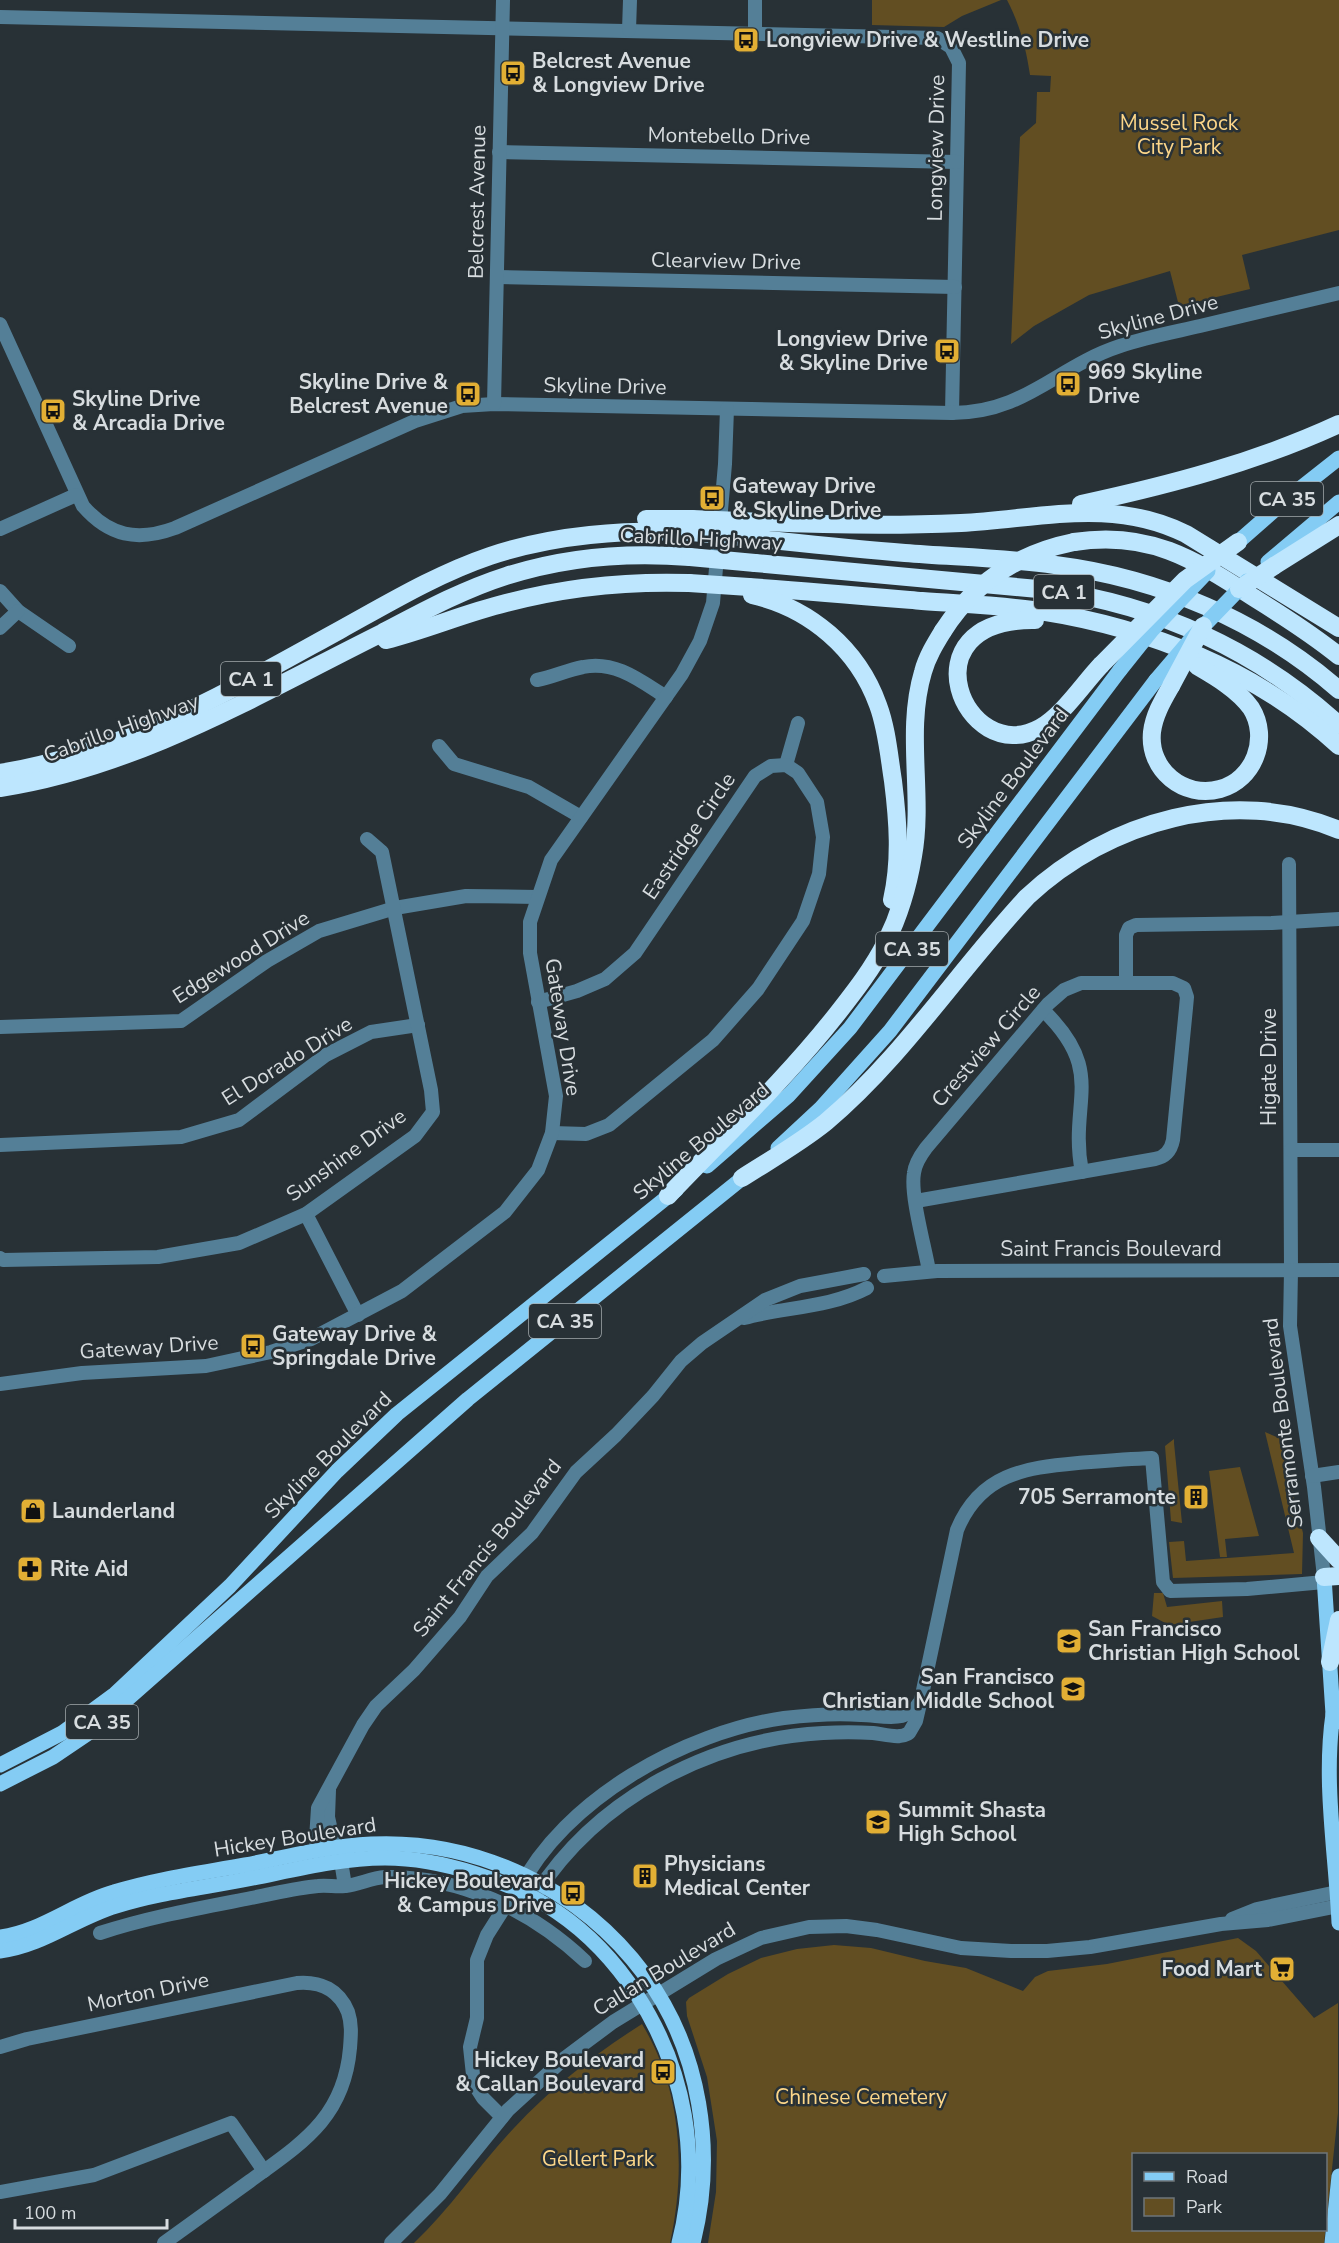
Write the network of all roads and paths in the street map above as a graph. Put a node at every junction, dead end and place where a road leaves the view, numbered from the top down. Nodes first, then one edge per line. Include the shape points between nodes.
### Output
1 (503, 0) edge
2 (630, 0) edge
3 (755, 0) edge
4 (0, 17) edge
5 (502, 27) junction
6 (629, 30) junction
7 (754, 33) junction
8 (500, 152) junction
9 (957, 162) junction
10 (497, 277) junction
11 (955, 287) junction
12 (1339, 293) edge
13 (0, 324) edge
14 (494, 404) junction
15 (727, 409) junction
16 (952, 413) junction
17 (1339, 424) edge
18 (1339, 458) edge
19 (76, 495) junction
20 (1339, 502) edge
21 (994, 520) junction
22 (1339, 525) edge
23 (0, 529) edge
24 (762, 531) junction
25 (1238, 542) junction
26 (1271, 564) junction
27 (1239, 589) joint
28 (0, 591) edge
29 (748, 591) junction
30 (18, 611) junction
31 (1110, 626) junction
32 (1203, 627) joint
33 (0, 628) edge
34 (1339, 628) edge
35 (1137, 633) junction
36 (69, 646) dead end
37 (343, 652) junction
38 (1339, 656) edge
39 (537, 680) dead end
40 (1164, 683) junction
41 (1339, 690) edge
42 (666, 697) junction
43 (798, 723) dead end
44 (1339, 725) edge
45 (439, 746) dead end
46 (1339, 746) edge
47 (786, 765) junction
48 (0, 773) edge
49 (0, 788) edge
50 (581, 817) junction
51 (1339, 830) edge
52 (366, 839) dead end
53 (1289, 864) dead end
54 (537, 897) junction
55 (395, 908) junction
56 (1339, 919) edge
57 (1290, 922) junction
58 (1126, 983) junction
59 (857, 988) junction
60 (538, 1002) junction
61 (1042, 1010) junction
62 (418, 1025) junction
63 (0, 1027) edge
64 (552, 1133) junction
65 (0, 1145) edge
66 (1291, 1150) junction
67 (1339, 1150) edge
68 (1082, 1172) junction
69 (742, 1178) junction
70 (668, 1196) junction
71 (916, 1201) junction
72 (306, 1214) junction
73 (1, 1259) edge
74 (1291, 1270) junction
75 (1339, 1270) edge
76 (929, 1271) junction
77 (864, 1274) dead end
78 (884, 1276) dead end
79 (867, 1288) dead end
80 (358, 1315) junction
81 (726, 1326) junction
82 (0, 1384) edge
83 (1339, 1472) edge
84 (1312, 1476) junction
85 (1319, 1538) junction
86 (1339, 1560) edge
87 (1330, 1582) edge
88 (1339, 1620) edge
89 (1330, 1662) junction
90 (922, 1695) junction
91 (1333, 1714) junction
92 (1339, 1734) edge
93 (0, 1765) edge
94 (0, 1784) edge
95 (329, 1790) junction
96 (317, 1851) junction
97 (339, 1855) junction
98 (526, 1876) junction
99 (345, 1886) junction
100 (518, 1891) junction
101 (538, 1892) junction
102 (1338, 1899) edge
103 (506, 1905) junction
104 (1339, 1923) edge
105 (100, 1933) dead end
106 (0, 1937) edge
107 (0, 1951) edge
108 (585, 1961) dead end
109 (658, 1994) junction
110 (642, 2004) junction
111 (0, 2047) edge
112 (502, 2117) junction
113 (264, 2171) junction
114 (1339, 2176) edge
115 (0, 2192) edge
116 (164, 2243) edge
117 (391, 2243) edge
118 (679, 2243) edge
119 (693, 2243) edge
120 (1332, 2243) edge

1 - 5 street, Belcrest Avenue
2 - 6 street
3 - 7 street
4 - 5 street, Longview Drive
5 - 6 street, Longview Drive
5 - 8 street, Belcrest Avenue
6 - 7 street, Longview Drive
7 - 9 street, Longview Drive via 928,36 946,42 958,63
8 - 9 street, Montebello Drive
8 - 10 street, Belcrest Avenue
9 - 11 street, Longview Drive
10 - 11 street, Clearview Drive
10 - 14 street, Belcrest Avenue
11 - 16 street, Longview Drive
12 - 16 street, Skyline Drive via 1122,345 1088,359 1011,403 982,411
13 - 19 street, Skyline Drive
14 - 15 street, Skyline Drive
14 - 19 street, Skyline Drive via 462,406 431,415 164,532 140,536 113,531 92,516
15 - 16 street, Skyline Drive
15 - 42 street, Gateway Drive via 713,603 700,641
17 - 21 highway via 1194,477
18 - 25 main road, Skyline Boulevard / CA 35
19 - 23 street
20 - 26 main road, CA 35
21 - 24 highway
21 - 34 highway via 1099,512 1152,520 1200,542
22 - 26 highway
24 - 41 highway, Cabrillo Highway / CA 1 via 1034,562 1121,577 1186,598 1243,625 1299,659
24 - 48 highway, Cabrillo Highway / CA 1, bridge via 644,520 601,524 538,539 425,584 160,725 67,758
25 - 31 highway, bridge via 1185,580 1052,719 1036,730 1001,732 982,723 966,707 958,684 959,664 966,646 991,625 1028,620
25 - 70 main road, Skyline Boulevard / CA 35, bridge via 1167,613 1120,670 850,1028 768,1114
26 - 27 highway, bridge
27 - 32 main road, bridge
28 - 30 street
29 - 31 highway via 1030,609
29 - 37 highway, bridge via 616,584 565,590 505,603
29 - 59 highway via 786,605 831,635 858,666 881,714 896,807 897,869 887,918
30 - 33 street
30 - 36 street
31 - 35 highway
32 - 40 highway, bridge
35 - 40 highway via 1213,676 1251,708 1259,732 1258,749 1252,765 1236,782 1223,789 1200,791 1178,784 1162,771 1151,735
35 - 46 highway via 1197,655 1251,682 1290,706
37 - 44 highway, Cabrillo Highway / CA 1, bridge via 465,591 526,570 611,556 690,557 1092,597 1193,630 1241,653 1305,695
37 - 49 highway, Cabrillo Highway / CA 1 via 166,739 71,772
38 - 59 highway, bridge via 1190,558 1160,547 1129,540 1074,542 1035,553 993,577 964,602 943,631 923,672 916,708 918,824 909,877 886,942
39 - 42 street via 584,666 604,666 625,671
40 - 69 main road, CA 35 via 883,1040 821,1108
42 - 50 street, Gateway Drive
43 - 47 street
45 - 50 street via 454,764 529,786
47 - 60 street, Eastridge Circle via 771,766 755,776 636,953 605,979
47 - 64 street via 798,773 817,802 823,837 819,874 803,921 758,989 713,1040 609,1125 586,1134
50 - 54 street, Gateway Drive via 551,860
51 - 69 highway via 1278,813 1216,811 1139,828 1081,855 1027,897 903,1045 854,1096 825,1122
52 - 55 street, Sunshine Drive via 382,852
53 - 57 street, Higate Drive
54 - 55 street, Edgewood Drive via 466,896
54 - 60 street, Gateway Drive via 530,922 530,953
55 - 62 street, Sunshine Drive
55 - 63 street, Edgewood Drive via 319,931 267,961 181,1021
56 - 57 street
57 - 58 street via 1133,926 1126,935
57 - 66 street, Higate Drive
58 - 61 street, Crestview Circle via 1074,985
58 - 68 street, Crestview Circle via 1177,984 1186,992 1172,1143 1159,1158
59 - 70 highway via 801,1058
60 - 64 street, Gateway Drive via 556,1096
61 - 68 street via 1069,1040 1081,1070 1078,1147
61 - 71 street, Crestview Circle via 921,1155 914,1174
62 - 65 street, El Dorado Drive via 371,1032 326,1055 239,1120 181,1137
62 - 72 street, Sunshine Drive via 433,1112 415,1136
64 - 80 street, Gateway Drive via 538,1170 505,1212 402,1291
66 - 67 street
66 - 74 street, Higate Drive
68 - 71 street, Crestview Circle
69 - 94 main road, CA 35 via 468,1399 90,1732
70 - 93 main road, Skyline Boulevard / CA 35 via 397,1414 337,1471 221,1594 115,1694 62,1733
71 - 76 street, Crestview Circle
72 - 73 street, Sunshine Drive via 239,1243 158,1257
72 - 80 street
74 - 75 street, Saint Francis Boulevard
74 - 76 street, Saint Francis Boulevard
74 - 84 street, Serramonte Boulevard via 1290,1326
76 - 78 street, Saint Francis Boulevard
77 - 81 street, Saint Francis Boulevard via 780,1293
79 - 81 street, Saint Francis Boulevard via 844,1299 757,1314
80 - 82 street, Gateway Drive via 311,1339 228,1362 183,1369 62,1374
81 - 95 street, Saint Francis Boulevard via 681,1361 653,1396 576,1472 532,1533 487,1576 460,1617 376,1706
83 - 84 street
84 - 85 street, Serramonte Boulevard
85 - 86 highway
85 - 87 street, Serramonte Boulevard
87 - 89 main road, Serramonte Boulevard
87 - 90 street via 1170,1591 1162,1582 1152,1458 1024,1470 984,1490 960,1524
88 - 89 highway
89 - 91 main road, Serramonte Boulevard
90 - 98 street via 916,1708 903,1716 834,1714 781,1719 728,1731 680,1750 639,1771 590,1806 549,1845
90 - 101 street via 914,1726 905,1735 834,1732 784,1737 727,1751 676,1772 636,1794 591,1828 554,1867
91 - 92 main road, Serramonte Boulevard
91 - 102 main road, Serramonte Boulevard via 1329,1747
95 - 96 street, Saint Francis Boulevard via 318,1808
95 - 97 street, Saint Francis Boulevard via 328,1817
96 - 97 main road, Hickey Boulevard
96 - 106 main road, Hickey Boulevard via 124,1889 83,1903 36,1927
97 - 98 main road, Hickey Boulevard via 383,1844 436,1848 479,1856
97 - 99 street, Saint Francis Boulevard
97 - 100 main road, Hickey Boulevard via 429,1862
97 - 107 main road, Hickey Boulevard via 123,1904 92,1914 34,1943
98 - 100 street
98 - 101 main road, Hickey Boulevard
99 - 103 street via 374,1878 417,1879 463,1889
99 - 105 street via 314,1886 244,1899
100 - 101 main road, Hickey Boulevard
101 - 109 main road, Hickey Boulevard via 572,1905 613,1938
101 - 110 main road, Hickey Boulevard via 621,1973
102 - 104 main road, Serramonte Boulevard
102 - 109 street, Callan Boulevard via 1257,1910 1221,1924 1090,1947 1023,1952 950,1946 867,1928 809,1927 772,1934 738,1947
103 - 108 street via 546,1928
103 - 112 street via 477,1960 477,2018 470,2047 474,2084
109 - 110 street, Callan Boulevard
109 - 119 main road, Hickey Boulevard via 685,2051 701,2124 702,2189
110 - 112 street, Callan Boulevard via 571,2053
110 - 118 main road, Hickey Boulevard via 670,2060 687,2123 689,2177
111 - 113 street, Morton Drive via 306,1982 319,1984 335,1992 352,2023 348,2066 334,2104 315,2132
112 - 117 street, Callan Boulevard via 440,2194
113 - 115 street via 231,2123 94,2175
113 - 116 street
114 - 120 main road

